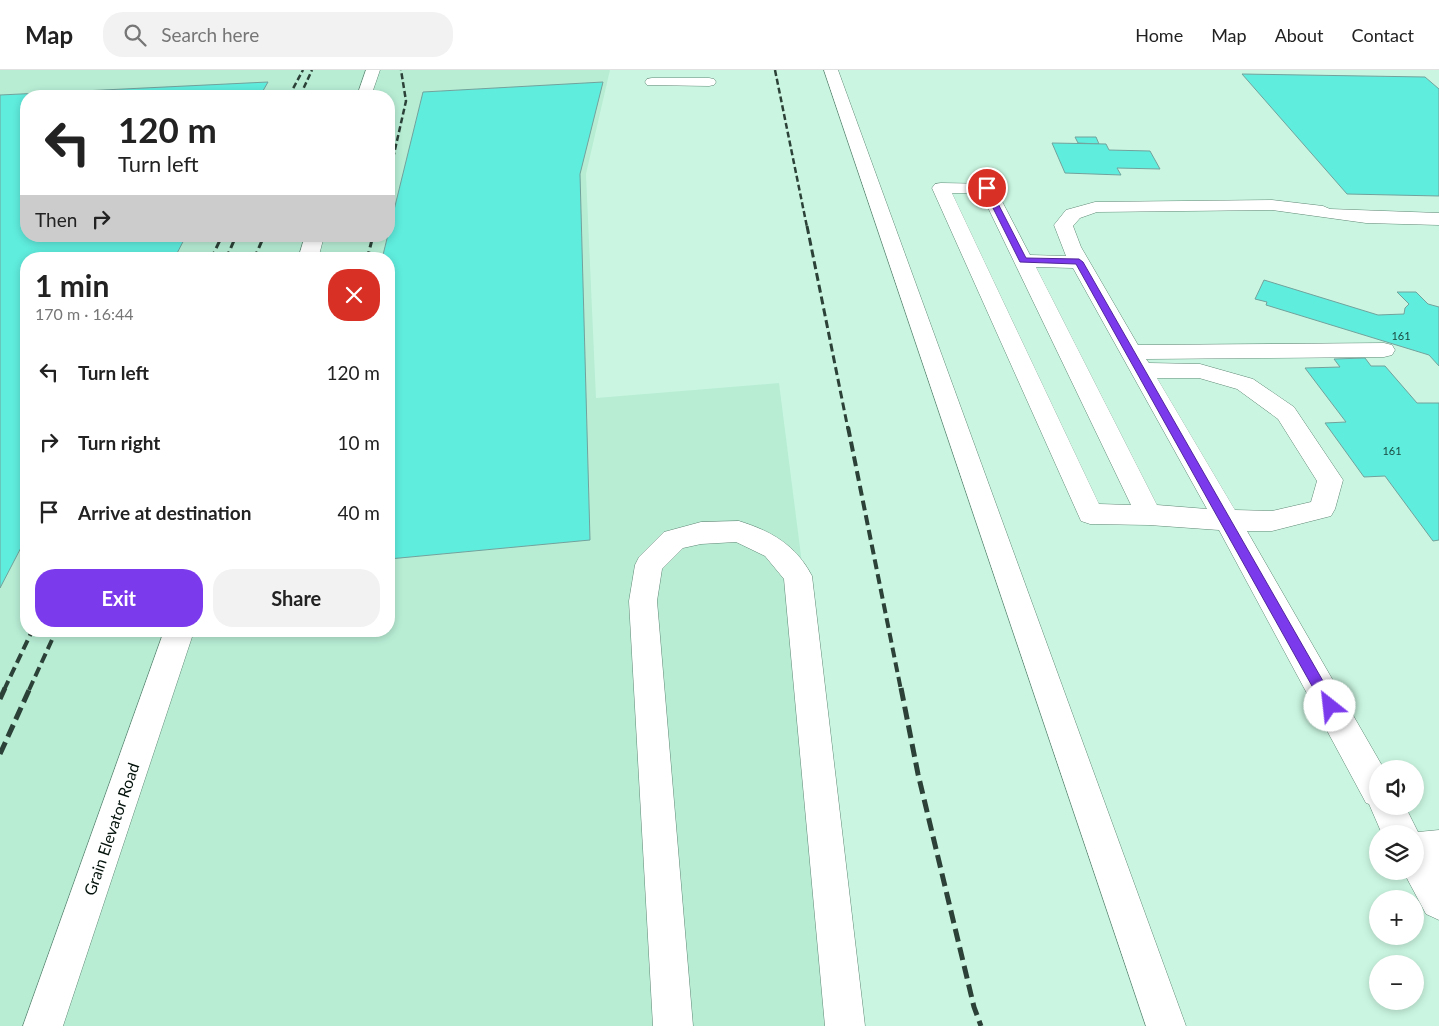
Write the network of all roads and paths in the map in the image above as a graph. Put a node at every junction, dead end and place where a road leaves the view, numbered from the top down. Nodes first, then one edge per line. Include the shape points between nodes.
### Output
1 (373, 70) edge
2 (831, 70) edge
3 (652, 82) dead end
4 (709, 82) dead end
5 (366, 90) edge
6 (1439, 219) edge
7 (1023, 260) junction
8 (1079, 262) junction
9 (1384, 350) dead end
10 (1135, 361) junction
11 (1149, 515) junction
12 (1227, 520) junction
13 (177, 637) edge
14 (1369, 775) edge
15 (1439, 848) edge
16 (1424, 849) edge
17 (1424, 874) edge
18 (1439, 901) edge
19 (43, 1026) edge
20 (673, 1026) edge
21 (845, 1026) edge
22 (1166, 1026) edge

1 - 5 lane
2 - 22 lane
3 - 4 lane
6 - 8 lane via 1366,217 1272,206 1095,206 1073,214 1063,225
7 - 8 lane
7 - 11 lane
7 - 11 lane via 987,188 941,188 1090,514
8 - 10 lane
9 - 10 lane
10 - 12 lane
10 - 12 lane via 1200,371 1245,384 1286,413 1330,480 1322,509 1272,521
11 - 12 lane
12 - 14 lane
13 - 19 lane, Grain Elevator Road
15 - 16 lane
17 - 18 lane
20 - 21 lane via 643,601 649,565 674,540 701,532 739,531 774,548 798,576

